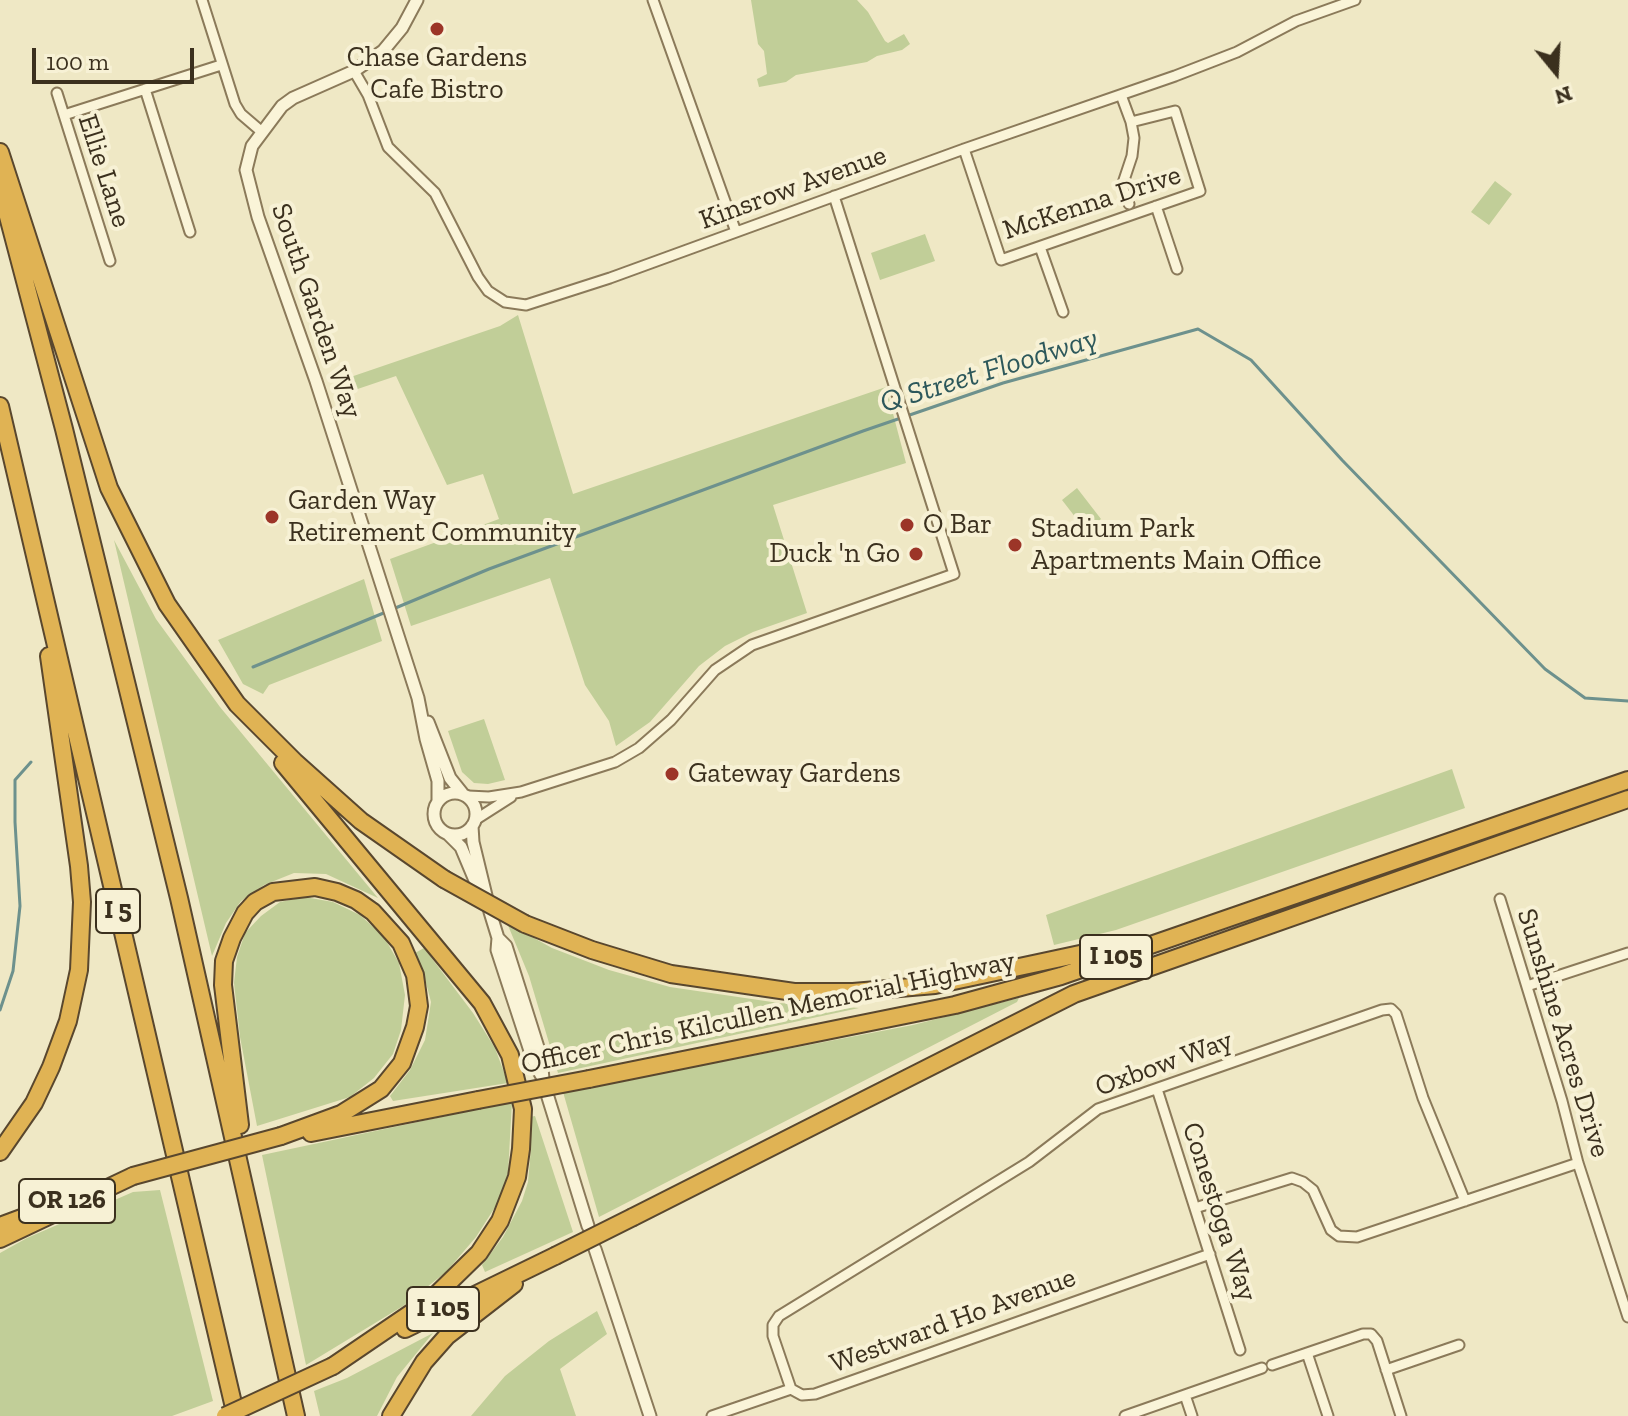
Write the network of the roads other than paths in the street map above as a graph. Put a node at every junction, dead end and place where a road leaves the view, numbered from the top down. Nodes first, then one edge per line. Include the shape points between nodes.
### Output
1 (202, 0) edge
2 (417, 0) edge
3 (653, 0) edge
4 (1355, 0) edge
5 (221, 65) junction
6 (354, 71) junction
7 (145, 89) junction
8 (57, 93) dead end
9 (1121, 95) junction
10 (64, 115) junction
11 (1131, 122) junction
12 (262, 132) junction
13 (964, 149) junction
14 (0, 152) edge
15 (0, 186) edge
16 (834, 196) junction
17 (1129, 204) dead end
18 (1156, 206) junction
19 (190, 232) dead end
20 (736, 232) junction
21 (1040, 247) junction
22 (110, 261) dead end
23 (1177, 269) dead end
24 (1063, 312) dead end
25 (0, 406) edge
26 (39, 575) junction
27 (237, 704) junction
28 (421, 707) junction
29 (1628, 780) edge
30 (521, 792) junction
31 (465, 795) junction
32 (1628, 799) edge
33 (438, 801) junction
34 (474, 823) junction
35 (448, 834) junction
36 (1500, 899) dead end
37 (490, 912) junction
38 (1209, 924) junction
39 (498, 938) junction
40 (1628, 953) edge
41 (1527, 986) junction
42 (1157, 1089) junction
43 (547, 1094) dead end
44 (281, 1136) junction
45 (0, 1152) edge
46 (1578, 1163) junction
47 (133, 1176) junction
48 (1465, 1201) junction
49 (1195, 1208) junction
50 (251, 1210) junction
51 (0, 1226) edge
52 (588, 1226) dead end
53 (0, 1239) edge
54 (595, 1249) dead end
55 (1210, 1254) junction
56 (555, 1256) junction
57 (211, 1310) junction
58 (1628, 1317) edge
59 (1459, 1345) dead end
60 (1240, 1350) dead end
61 (1307, 1353) junction
62 (333, 1366) junction
63 (1386, 1370) junction
64 (791, 1389) junction
65 (1185, 1395) junction
66 (225, 1416) edge
67 (236, 1416) edge
68 (296, 1416) edge
69 (391, 1416) edge
70 (650, 1416) edge
71 (712, 1416) edge
72 (1125, 1416) edge
73 (1192, 1416) edge
74 (1328, 1416) edge
75 (1401, 1416) edge

1 - 5 street
2 - 6 street, South Garden Way via 383,51
3 - 20 street
4 - 9 street, Kinsrow Avenue
5 - 7 street
5 - 12 street via 241,114
6 - 12 street, South Garden Way via 293,98
6 - 20 street, Kinsrow Avenue via 388,147 435,193 478,277 505,302 526,305
7 - 10 street
7 - 19 street
8 - 10 street, Ellie Lane
9 - 11 street
9 - 13 street, Kinsrow Avenue
10 - 22 street, Ellie Lane
11 - 17 street via 1132,156 1122,186
11 - 18 street, McKenna Drive via 1175,111 1200,191
12 - 28 street, South Garden Way via 248,155 248,186
13 - 16 street, Kinsrow Avenue
13 - 21 street, McKenna Drive via 1001,260
14 - 27 highway via 109,488 167,604
15 - 50 highway, I 5 via 64,429
16 - 20 street, Kinsrow Avenue
16 - 30 street via 954,574 752,645 715,670 639,748 615,762
18 - 21 street, McKenna Drive
18 - 23 street
21 - 24 street
25 - 26 highway, I 5
26 - 45 highway via 79,866 79,970 51,1067
26 - 57 highway, I 5
27 - 38 highway, bridge via 361,821 444,879 525,924 671,974 794,992 950,983
27 - 62 highway via 474,993 502,1038 521,1093 517,1177 492,1235 449,1285
28 - 31 street, South Garden Way via 450,778
28 - 33 street, South Garden Way
29 - 38 highway, Officer Chris Kilcullen Memorial Highway / I 105
30 - 31 street
30 - 34 street
31 - 33 street via 449,793
31 - 34 street, South Garden Way via 475,807
32 - 56 highway, Officer Chris Kilcullen Memorial Highway / I 105, bridge via 1074,994
33 - 35 street, South Garden Way via 435,820
34 - 35 street via 462,834
34 - 37 street, South Garden Way via 473,842
35 - 37 street via 461,847
36 - 41 street, Sunshine Acres Drive
37 - 39 street, South Garden Way
38 - 44 highway, Officer Chris Kilcullen Memorial Highway / I 105, bridge via 1061,976 955,1005
39 - 39 street, South Garden Way via 497,950 543,1079 506,946
40 - 41 street
41 - 46 street, Sunshine Acres Drive
42 - 48 street, Oxbow Way via 1391,1009
42 - 49 street, Conestoga Way
42 - 64 street, Oxbow Way via 1098,1109 1029,1162 783,1311 773,1330
43 - 52 street
44 - 47 highway, Officer Chris Kilcullen Memorial Highway / I 105, bridge
44 - 50 highway via 341,1114 381,1089 411,1044 419,1006 409,958 388,926 356,900 315,887 273,892 255,902 224,961
46 - 48 street
46 - 58 street, Sunshine Acres Drive
47 - 51 highway, Officer Chris Kilcullen Memorial Highway / OR 126
47 - 53 highway
48 - 49 street via 1352,1238 1331,1230 1313,1190 1292,1178
49 - 55 street, Conestoga Way
50 - 68 highway, I 5
54 - 70 street
55 - 60 street, Conestoga Way
55 - 64 street, Westward Ho Avenue via 815,1394
56 - 62 highway, Officer Chris Kilcullen Memorial Highway / I 105
56 - 69 highway via 447,1336
57 - 66 highway
57 - 67 highway, I 5
59 - 63 street
61 - 63 street via 1368,1333 1375,1337
61 - 65 street
61 - 74 street
62 - 66 highway, Officer Chris Kilcullen Memorial Highway / I 105, bridge
63 - 75 street
64 - 71 street, Westward Ho Avenue
65 - 72 street
65 - 73 street

